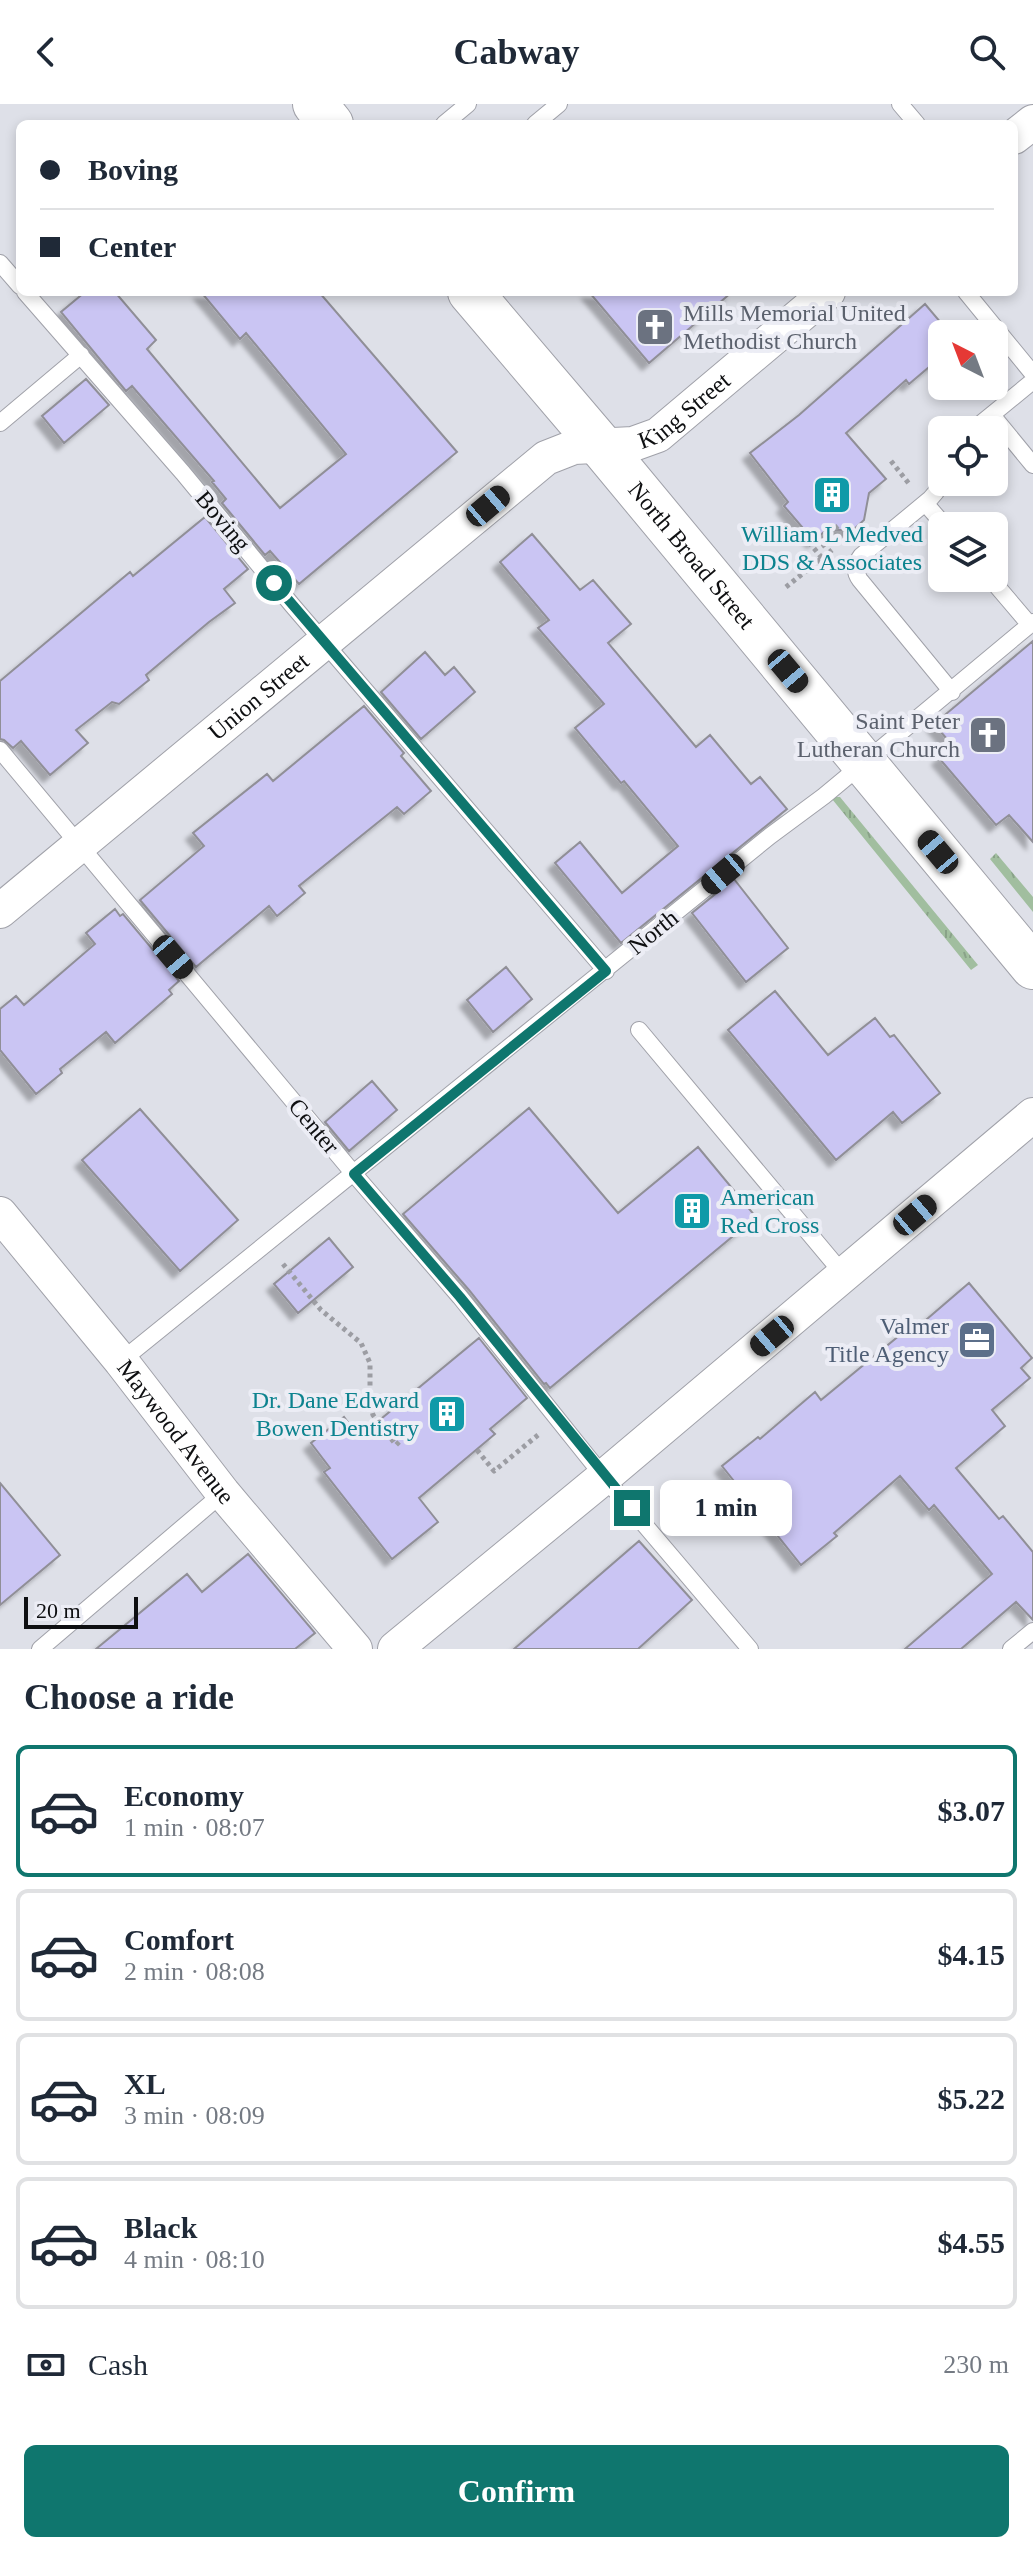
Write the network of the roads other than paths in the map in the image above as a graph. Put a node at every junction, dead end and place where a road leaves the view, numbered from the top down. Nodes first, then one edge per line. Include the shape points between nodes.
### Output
1 (315, 104) edge
2 (468, 104) edge
3 (559, 104) edge
4 (900, 104) edge
5 (328, 120) edge
6 (449, 120) edge
7 (540, 120) edge
8 (914, 120) edge
9 (0, 263) edge
10 (16, 281) edge
11 (29, 296) edge
12 (473, 296) edge
13 (823, 296) edge
14 (969, 296) edge
15 (81, 355) junction
16 (1033, 374) edge
17 (1033, 381) edge
18 (992, 415) joint
19 (0, 423) edge
20 (601, 446) junction
21 (1033, 465) edge
22 (932, 496) edge
23 (925, 503) junction
24 (933, 512) edge
25 (1003, 592) edge
26 (1032, 624) edge
27 (325, 642) junction
28 (952, 692) junction
29 (0, 750) edge
30 (863, 762) junction
31 (81, 846) junction
32 (0, 911) edge
33 (1033, 967) edge
34 (606, 971) junction
35 (639, 1030) dead end
36 (1033, 1115) edge
37 (354, 1174) junction
38 (0, 1214) edge
39 (844, 1275) junction
40 (121, 1361) junction
41 (604, 1477) junction
42 (223, 1493) junction
43 (40, 1649) edge
44 (355, 1649) edge
45 (395, 1649) edge
46 (750, 1649) edge

1 - 5 street
2 - 6 lane
3 - 7 lane
4 - 8 lane
9 - 10 lane
11 - 15 lane, Boving
12 - 20 street, North Broad Street
13 - 20 street, King Street via 658,435 633,444
14 - 16 lane
15 - 19 lane
15 - 27 lane, Boving
17 - 18 lane
18 - 21 lane
20 - 27 street, Union Street via 574,447 546,458
20 - 30 street, North Broad Street
22 - 23 lane
23 - 24 lane
23 - 28 lane via 861,556 856,575
25 - 26 lane
26 - 28 lane, North
27 - 31 street, Union Street
27 - 34 lane, Boving
28 - 30 lane, North
29 - 31 lane, Center
30 - 33 street, North Broad Street
30 - 34 lane, North
31 - 32 street, Union Street
31 - 37 lane, Center
34 - 37 lane, North
35 - 39 lane
36 - 39 street
37 - 40 lane, North
37 - 41 lane, Center
38 - 40 street, Maywood Avenue
39 - 41 street
40 - 42 street, Maywood Avenue
41 - 45 street
41 - 46 lane, Center
42 - 43 lane
42 - 44 street, Maywood Avenue

